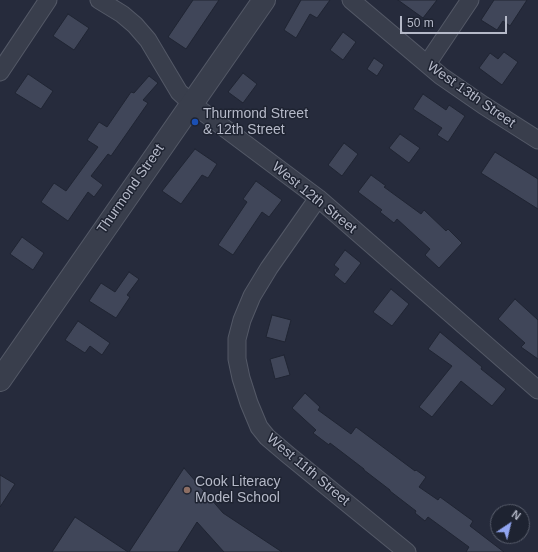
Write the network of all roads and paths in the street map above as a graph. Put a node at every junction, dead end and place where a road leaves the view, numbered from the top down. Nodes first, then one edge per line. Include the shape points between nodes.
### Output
1 (48, 0) edge
2 (99, 0) edge
3 (264, 0) edge
4 (352, 0) edge
5 (470, 0) edge
6 (427, 64) junction
7 (0, 72) edge
8 (191, 103) junction
9 (538, 140) edge
10 (318, 198) junction
11 (2, 373) edge
12 (538, 390) edge
13 (407, 552) edge

1 - 7 street
2 - 8 street, West 12th Street via 135,25 148,40 179,92
3 - 8 street, Thurmond Street
4 - 6 street, West 13th Street
5 - 6 street
6 - 9 street, West 13th Street via 477,101
8 - 10 street, West 12th Street
8 - 11 street, Thurmond Street
10 - 12 street, West 12th Street
10 - 13 street, West 11th Street via 252,296 237,339 237,359 241,378 259,427 267,437

